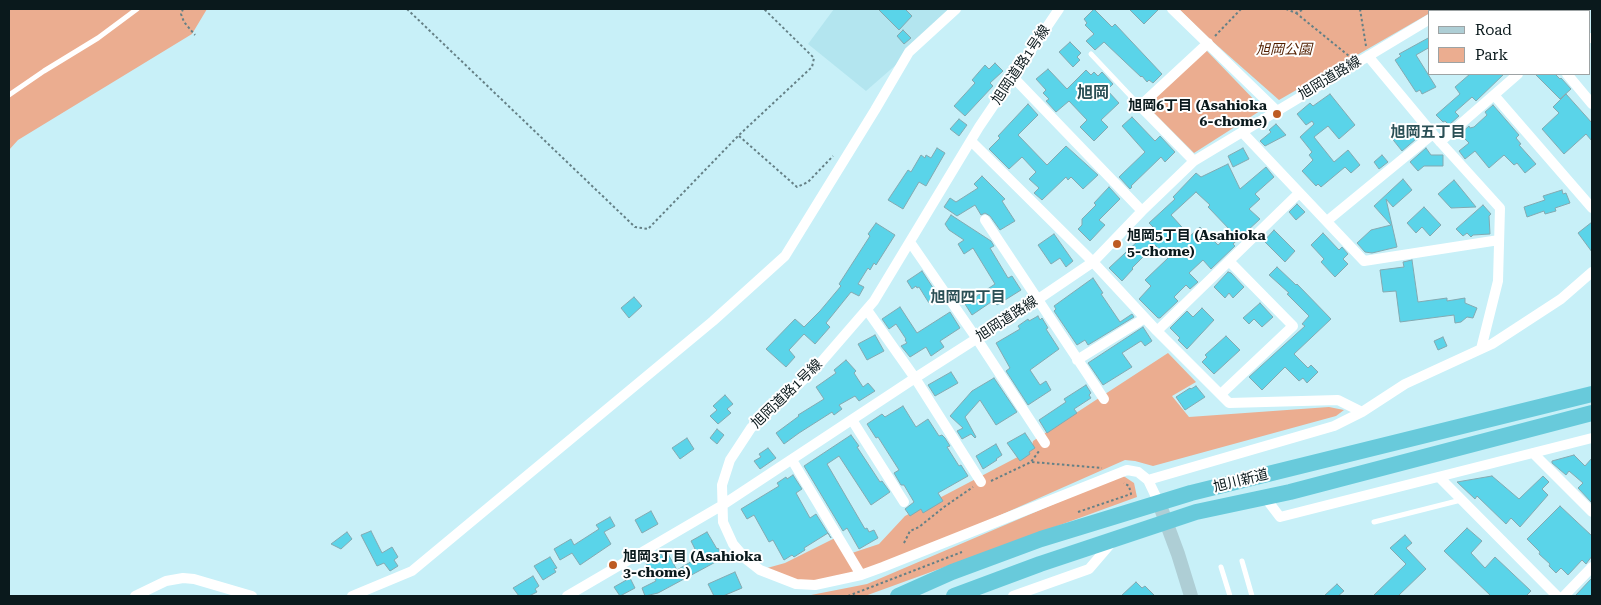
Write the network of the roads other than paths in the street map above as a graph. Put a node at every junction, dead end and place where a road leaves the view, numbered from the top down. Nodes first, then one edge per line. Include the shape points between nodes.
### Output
1 (137, 9) edge
2 (956, 9) edge
3 (1059, 9) edge
4 (1172, 9) edge
5 (1428, 20) edge
6 (1208, 43) junction
7 (1091, 54) dead end
8 (1368, 56) junction
9 (1517, 75) edge
10 (1568, 75) edge
11 (1012, 77) junction
12 (1494, 94) junction
13 (9, 95) edge
14 (1592, 104) edge
15 (1140, 106) junction
16 (1276, 110) junction
17 (1242, 132) junction
18 (1433, 134) junction
19 (970, 141) junction
20 (1440, 142) junction
21 (1194, 162) junction
22 (1299, 193) junction
23 (1592, 208) edge
24 (1142, 211) junction
25 (985, 220) dead end
26 (1327, 221) junction
27 (1499, 240) junction
28 (910, 242) junction
29 (1229, 261) junction
30 (1093, 262) junction
31 (1592, 272) edge
32 (1037, 300) junction
33 (867, 310) junction
34 (1145, 318) junction
35 (1157, 331) junction
36 (977, 339) junction
37 (1481, 349) junction
38 (1077, 360) junction
39 (915, 378) junction
40 (1221, 394) junction
41 (1592, 394) edge
42 (1104, 399) dead end
43 (1362, 412) junction
44 (1592, 413) edge
45 (852, 420) junction
46 (1592, 438) edge
47 (1045, 443) dead end
48 (1533, 453) junction
49 (792, 460) junction
50 (1439, 477) junction
51 (1148, 480) junction
52 (981, 482) dead end
53 (1264, 496) junction
54 (1462, 500) junction
55 (904, 502) dead end
56 (1159, 503) junction
57 (722, 506) junction
58 (1592, 512) edge
59 (1166, 522) junction
60 (1374, 522) dead end
61 (1113, 540) junction
62 (1242, 561) dead end
63 (1221, 567) dead end
64 (1592, 568) edge
65 (861, 575) junction
66 (135, 596) edge
67 (252, 596) edge
68 (352, 596) edge
69 (567, 596) edge
70 (898, 596) edge
71 (954, 596) edge
72 (1013, 596) edge
73 (1190, 596) edge
74 (1230, 596) edge
75 (1252, 596) edge
76 (1557, 596) edge
77 (1564, 596) edge

1 - 13 lane
2 - 68 street via 909,52 785,256 713,321 412,571
3 - 11 street, 旭岡道路1号線
4 - 6 street
5 - 8 street, 旭岡道路線
6 - 15 street
6 - 16 street
7 - 15 lane
8 - 16 street, 旭岡道路線
8 - 18 street
9 - 12 street
10 - 14 street
11 - 19 street, 旭岡道路1号線
11 - 24 street
12 - 20 street
12 - 23 street
15 - 21 street
16 - 17 street, 旭岡道路線
17 - 21 street, 旭岡道路線
17 - 22 street
18 - 20 street
18 - 26 street
19 - 28 street, 旭岡道路1号線
19 - 30 street
20 - 27 street via 1500,208
21 - 24 street, 旭岡道路線
22 - 26 street
22 - 29 street
24 - 30 street, 旭岡道路線
25 - 32 street
26 - 27 street via 1364,261
27 - 37 street via 1498,281
28 - 33 street, 旭岡道路1号線
28 - 36 street
29 - 35 street
29 - 40 street via 1293,326
30 - 32 street, 旭岡道路線
30 - 34 street
31 - 37 street via 1560,299
32 - 36 street, 旭岡道路線
32 - 38 street
33 - 39 street
33 - 57 street, 旭岡道路1号線 via 816,368 751,428 730,460 722,485
34 - 35 street
34 - 38 street
35 - 40 street
36 - 39 street, 旭岡道路線
36 - 47 street
37 - 43 street via 1405,384
38 - 42 street
39 - 45 street, 旭岡道路線
39 - 52 street
40 - 43 street via 1229,403 1338,400
41 - 56 highway, 旭川新道
43 - 51 street via 1334,426
44 - 53 highway, 旭川新道 via 1290,492
45 - 49 street, 旭岡道路線
45 - 55 street
46 - 48 street
48 - 50 street
48 - 58 street
49 - 57 street, 旭岡道路線
49 - 65 street
50 - 53 street via 1280,517
50 - 54 street
51 - 56 street
51 - 65 street, 旭岡道路1号線 via 1138,472 1127,470
53 - 59 highway, 旭川新道
54 - 60 lane
54 - 76 street
56 - 59 main road
56 - 70 highway, 旭川新道 via 1041,539
57 - 65 street, 旭岡道路1号線 via 724,522 733,544 760,570 796,584 815,585
57 - 69 street, 旭岡道路線
59 - 61 highway, 旭川新道
59 - 73 main road
61 - 71 highway, 旭川新道
61 - 72 street via 1089,569
62 - 75 lane
63 - 74 lane
64 - 77 street
66 - 67 street via 166,581 183,578

